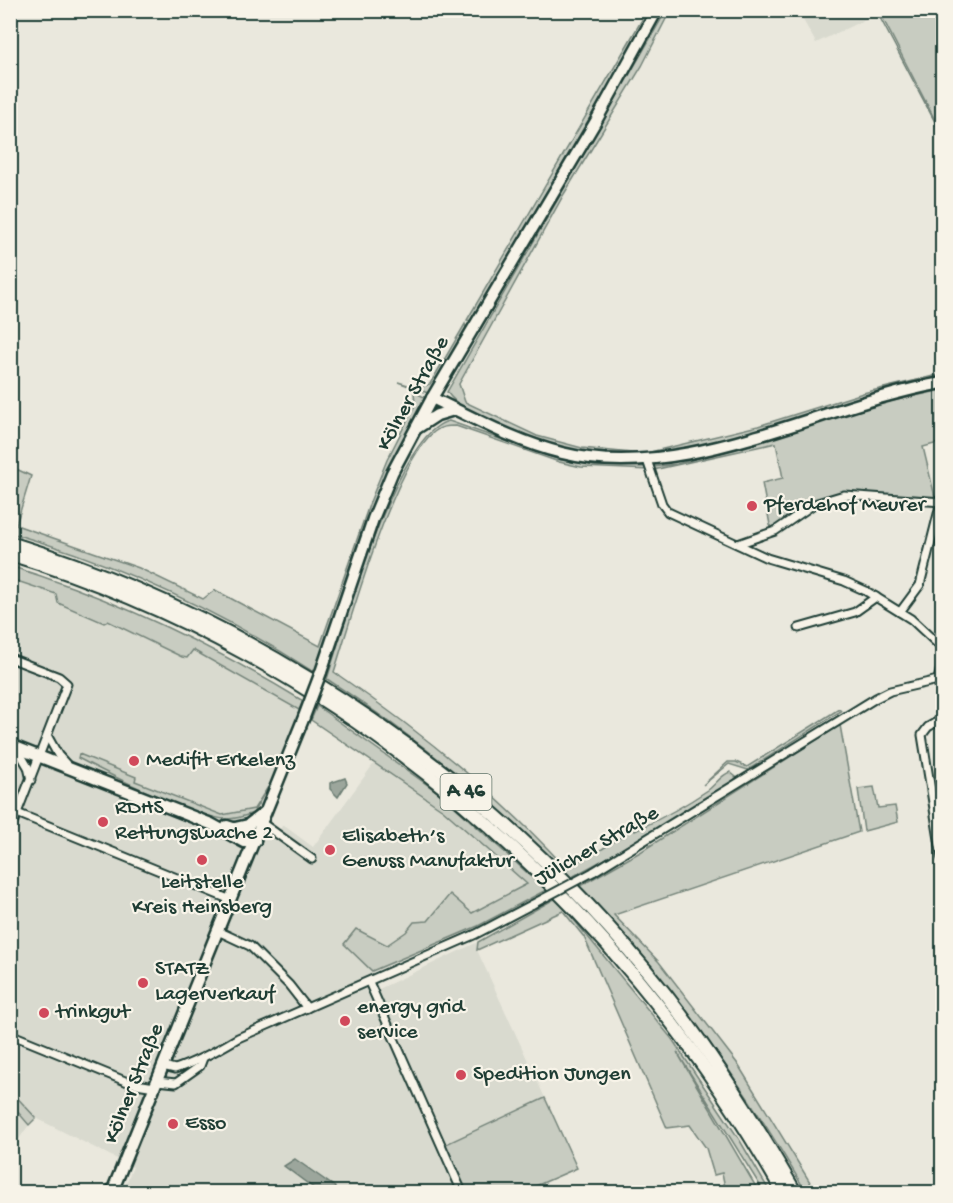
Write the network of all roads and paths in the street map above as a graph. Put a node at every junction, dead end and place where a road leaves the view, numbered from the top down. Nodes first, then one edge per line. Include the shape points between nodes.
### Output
1 (657, 10) edge
2 (942, 383) edge
3 (432, 398) junction
4 (454, 410) junction
5 (415, 429) junction
6 (647, 460) junction
7 (942, 502) edge
8 (10, 543) edge
9 (738, 544) junction
10 (10, 554) edge
11 (876, 597) junction
12 (900, 612) junction
13 (799, 628) dead end
14 (942, 648) edge
15 (10, 658) edge
16 (942, 663) edge
17 (938, 680) junction
18 (942, 698) edge
19 (942, 719) edge
20 (48, 737) junction
21 (13, 746) edge
22 (41, 755) junction
23 (68, 766) junction
24 (31, 780) junction
25 (268, 810) junction
26 (17, 813) junction
27 (262, 823) junction
28 (211, 824) junction
29 (236, 828) junction
30 (10, 831) edge
31 (255, 841) junction
32 (942, 855) edge
33 (312, 859) dead end
34 (231, 900) junction
35 (218, 932) junction
36 (369, 982) junction
37 (307, 1008) junction
38 (10, 1034) edge
39 (203, 1058) junction
40 (163, 1066) junction
41 (156, 1084) junction
42 (112, 1192) edge
43 (462, 1192) edge
44 (783, 1192) edge
45 (795, 1192) edge

1 - 3 main road, Kölner Straße
2 - 6 main road via 897,392 732,441
3 - 4 main road
3 - 5 main road, Kölner Straße
4 - 5 main road
4 - 6 main road via 560,453 602,460
5 - 25 main road, Kölner Straße, bridge via 373,519 321,672
6 - 9 street via 668,512
7 - 9 street via 844,495 814,504 775,531
7 - 12 street via 920,585
8 - 45 highway, A 46 via 139,591 296,670 380,726 465,791 589,908 659,987 726,1079
9 - 11 street via 767,558 844,581
10 - 44 highway, A 46 via 140,602 242,652 344,715 459,799 553,886 650,994 720,1089
11 - 12 street
11 - 13 street via 855,612
12 - 14 street
15 - 20 street via 59,677 67,684
16 - 17 street
17 - 18 street
17 - 36 street, Jülicher Straße, bridge via 890,691 593,872 476,934
19 - 32 street via 922,735
20 - 22 street
20 - 23 street
21 - 22 main road
21 - 24 street via 28,767
22 - 23 main road
22 - 24 street
23 - 28 main road
24 - 26 street
25 - 27 main road, Kölner Straße
25 - 29 main road via 248,825
26 - 30 street
26 - 34 street
27 - 31 main road, Kölner Straße
27 - 33 street
28 - 29 main road
28 - 31 main road via 244,842
29 - 31 main road
31 - 34 main road, Kölner Straße
34 - 35 main road, Kölner Straße
35 - 37 street via 250,946 290,985
35 - 40 main road, Kölner Straße
36 - 37 street, Jülicher Straße
36 - 43 street
37 - 39 street, Jülicher Straße
38 - 41 street via 130,1083
39 - 40 street, Jülicher Straße via 175,1069
39 - 41 street, Jülicher Straße via 200,1066 176,1083
40 - 41 main road, Kölner Straße
41 - 42 main road, Kölner Straße

